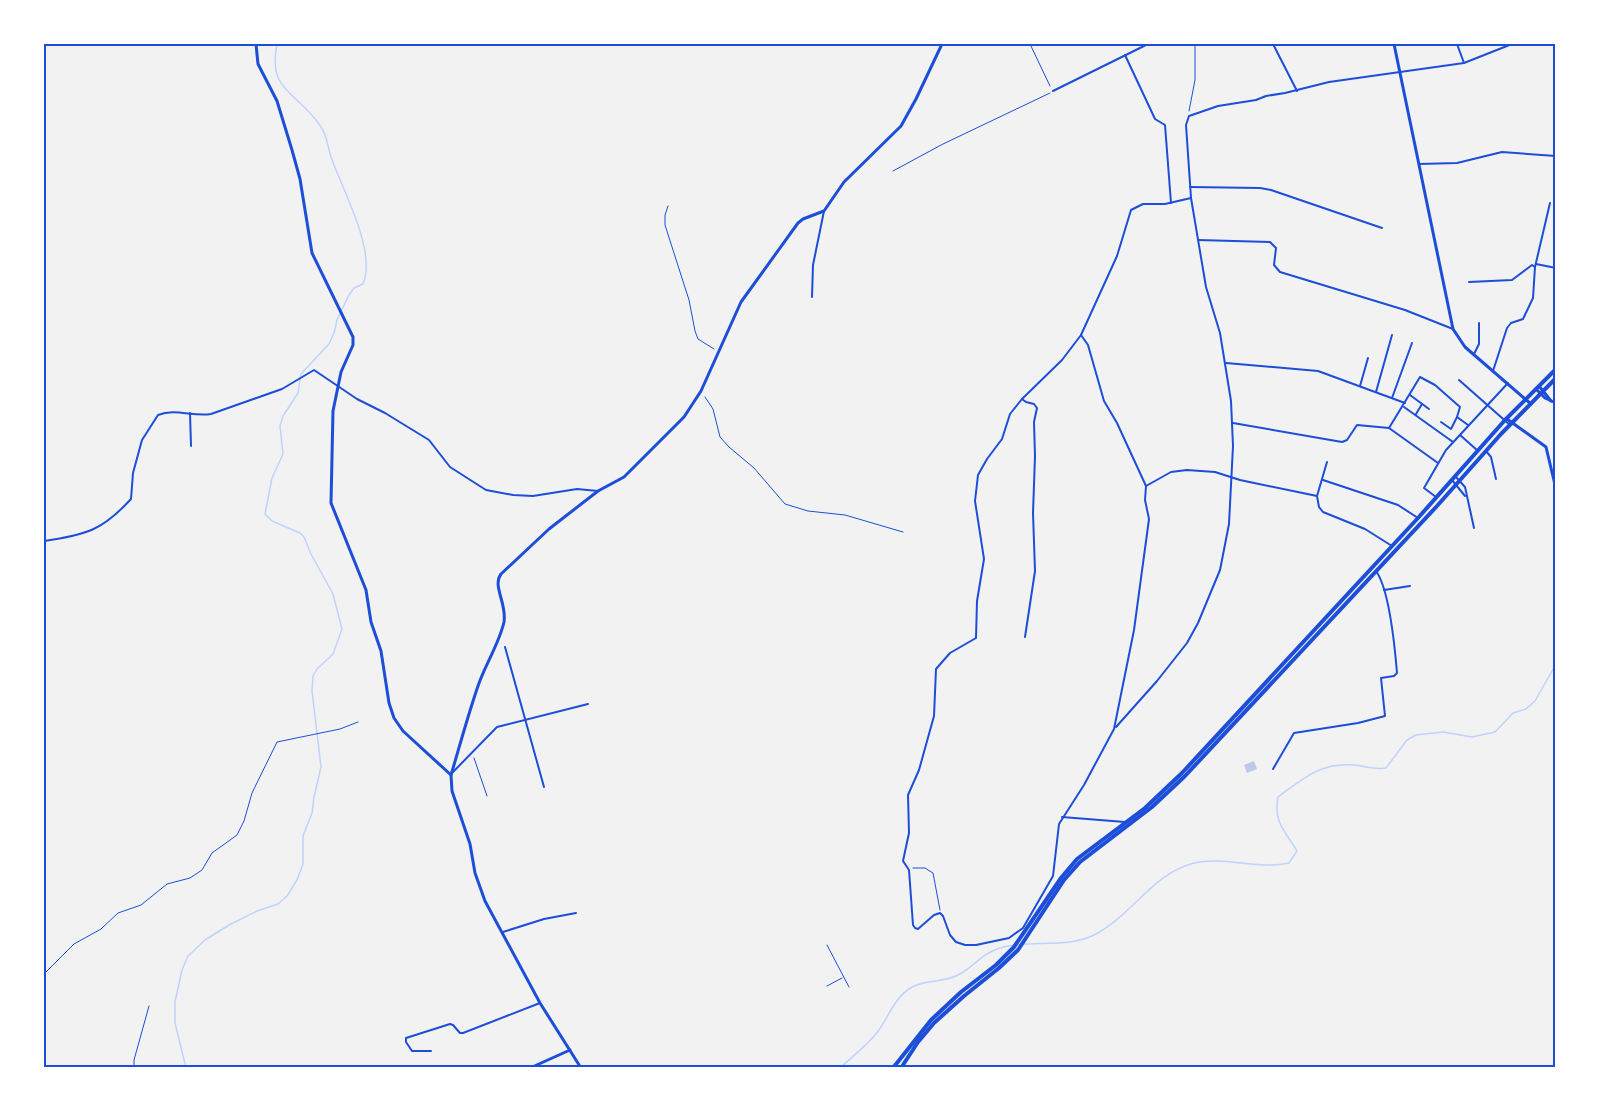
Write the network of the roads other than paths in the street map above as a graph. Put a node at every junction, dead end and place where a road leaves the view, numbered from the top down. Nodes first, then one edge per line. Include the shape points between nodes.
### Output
1 (256, 44) edge
2 (942, 44) edge
3 (1148, 44) edge
4 (1274, 44) edge
5 (1394, 44) edge
6 (1457, 44) edge
7 (1512, 44) edge
8 (1125, 55) junction
9 (1464, 63) junction
10 (1400, 73) junction
11 (1296, 91) junction
12 (1053, 92) road end
13 (1556, 156) edge
14 (1417, 164) junction
15 (1189, 188) junction
16 (1191, 198) junction
17 (1550, 202) dead end
18 (1171, 203) junction
19 (824, 211) junction
20 (1382, 228) dead end
21 (1198, 240) junction
22 (1535, 266) junction
23 (1556, 268) edge
24 (1469, 282) dead end
25 (812, 297) dead end
26 (1479, 323) dead end
27 (1453, 329) junction
28 (1081, 335) junction
29 (1392, 335) dead end
30 (1412, 343) dead end
31 (1474, 354) junction
32 (1368, 358) dead end
33 (1226, 363) junction
34 (1556, 369) edge
35 (1493, 371) junction
36 (1556, 378) edge
37 (1459, 380) dead end
38 (1508, 383) junction
39 (338, 385) junction
40 (1360, 386) junction
41 (1537, 387) junction
42 (1376, 392) junction
43 (1542, 392) junction
44 (1410, 395) junction
45 (1392, 398) junction
46 (1022, 399) junction
47 (1526, 399) junction
48 (1553, 402) edge
49 (1422, 404) junction
50 (1531, 404) junction
51 (1404, 405) junction
52 (1488, 405) junction
53 (1430, 409) dead end
54 (190, 413) junction
55 (1416, 415) junction
56 (1457, 417) junction
57 (1506, 419) junction
58 (1441, 422) dead end
59 (1233, 423) junction
60 (1511, 424) junction
61 (1469, 426) junction
62 (1389, 428) junction
63 (1460, 435) junction
64 (1454, 442) junction
65 (191, 446) dead end
66 (1478, 451) junction
67 (1486, 451) junction
68 (1327, 462) dead end
69 (1438, 463) junction
70 (1230, 476) junction
71 (1453, 478) junction
72 (1496, 479) dead end
73 (1323, 480) junction
74 (1460, 480) junction
75 (1456, 484) junction
76 (1146, 486) junction
77 (1556, 489) edge
78 (598, 491) junction
79 (1317, 496) junction
80 (1436, 497) junction
81 (1467, 499) junction
82 (1418, 518) junction
83 (1474, 528) dead end
84 (44, 541) edge
85 (1393, 546) junction
86 (1376, 571) junction
87 (1410, 586) dead end
88 (1384, 590) junction
89 (1025, 636) dead end
90 (505, 647) dead end
91 (588, 704) dead end
92 (525, 721) junction
93 (1114, 729) junction
94 (1273, 769) dead end
95 (451, 775) junction
96 (544, 787) dead end
97 (1062, 817) junction
98 (1125, 822) junction
99 (576, 913) dead end
100 (501, 932) junction
101 (1024, 938) junction
102 (1011, 954) junction
103 (540, 1003) junction
104 (570, 1050) junction
105 (431, 1052) dead end
106 (530, 1068) edge
107 (580, 1068) edge
108 (893, 1068) edge
109 (901, 1068) edge

1 - 39 street via 258,64 277,101 300,179 312,253 353,341
2 - 19 street via 901,126 844,182
3 - 8 street
4 - 11 street
5 - 10 street
6 - 9 street
7 - 9 street
8 - 12 street
8 - 18 street via 1155,119 1165,125
9 - 10 street
10 - 11 street
10 - 14 street
11 - 15 street via 1218,106 1189,116
13 - 14 street via 1502,152 1458,163
14 - 27 street
15 - 16 street
15 - 20 street via 1271,190
16 - 18 street
16 - 21 street
17 - 22 street
18 - 28 street via 1143,204 1131,210 1117,256
19 - 25 street via 813,266
19 - 78 street via 803,219 745,296 701,391 684,417 624,477
21 - 27 street via 1270,242 1276,248 1274,265 1280,272 1405,310
21 - 33 street via 1207,294
22 - 23 street
22 - 24 street via 1511,280
22 - 35 street via 1531,302 1522,320 1507,328
26 - 31 street via 1479,344
27 - 31 street
28 - 46 street
28 - 76 street via 1088,345 1104,401
29 - 42 street
30 - 45 street
31 - 35 street
32 - 40 street
33 - 40 street via 1318,371
33 - 59 street
34 - 41 main road
35 - 38 street
36 - 43 main road
37 - 52 street
38 - 47 street
38 - 52 street
39 - 54 street via 314,370 247,402 211,414
39 - 78 street via 429,440 450,466 486,490 525,496 577,489
39 - 95 street via 331,422 331,503 366,590 391,711 397,724
40 - 42 street
41 - 43 street
41 - 47 main road
42 - 45 street
43 - 48 street
43 - 50 main road
44 - 49 street
44 - 51 street
44 - 56 street via 1422,377 1460,406
45 - 51 street
46 - 89 street via 1037,408 1035,571
46 - 97 street via 978,476 975,508 984,559 976,637 950,653 936,669 934,716 908,795 909,833 903,861 908,868 913,926 916,929 940,913 950,935 960,944 976,945 1009,938 1018,932 1055,869 1057,830
47 - 50 street
47 - 57 main road
49 - 53 street
49 - 55 street
50 - 60 main road
51 - 55 street
51 - 62 street
52 - 57 street
52 - 61 street
54 - 65 street
54 - 84 street via 161,413 155,417 142,440 131,499 105,524 87,534
55 - 64 street
56 - 58 street via 1451,429
56 - 61 street
57 - 60 street
57 - 66 main road
59 - 62 street via 1342,442 1357,426
59 - 70 street
60 - 67 main road
60 - 77 street via 1546,447
61 - 63 street
62 - 69 street
63 - 64 street
63 - 66 street
64 - 69 street
66 - 71 main road
67 - 72 street
67 - 74 main road
68 - 73 street
69 - 80 street via 1424,488
70 - 76 street via 1176,470
70 - 79 street
70 - 93 street via 1224,554 1198,622 1165,672
71 - 74 street
71 - 75 street
71 - 80 main road
73 - 79 street
73 - 82 street via 1398,505
74 - 75 main road
74 - 81 street
75 - 81 street
75 - 86 main road
76 - 93 street via 1147,536 1134,630
78 - 95 street via 538,538 499,577 497,587 504,608 502,630 478,687
79 - 85 street via 1323,512 1365,529
80 - 82 main road
81 - 83 street
82 - 85 main road
85 - 98 main road via 1182,773
86 - 88 street
86 - 101 main road via 1172,790 1074,868
87 - 88 street
88 - 94 street via 1397,672 1381,678 1386,714 1294,733
90 - 92 street
91 - 92 street
92 - 95 street via 497,727
92 - 96 street
93 - 97 street
95 - 100 street via 478,884
97 - 98 street
98 - 101 main road via 1067,870
99 - 100 street
100 - 103 street
101 - 102 main road
102 - 108 main road via 936,1015
102 - 109 main road via 934,1023
103 - 104 street
103 - 105 street via 463,1033 450,1024 406,1038 412,1051
104 - 106 street
104 - 107 street

